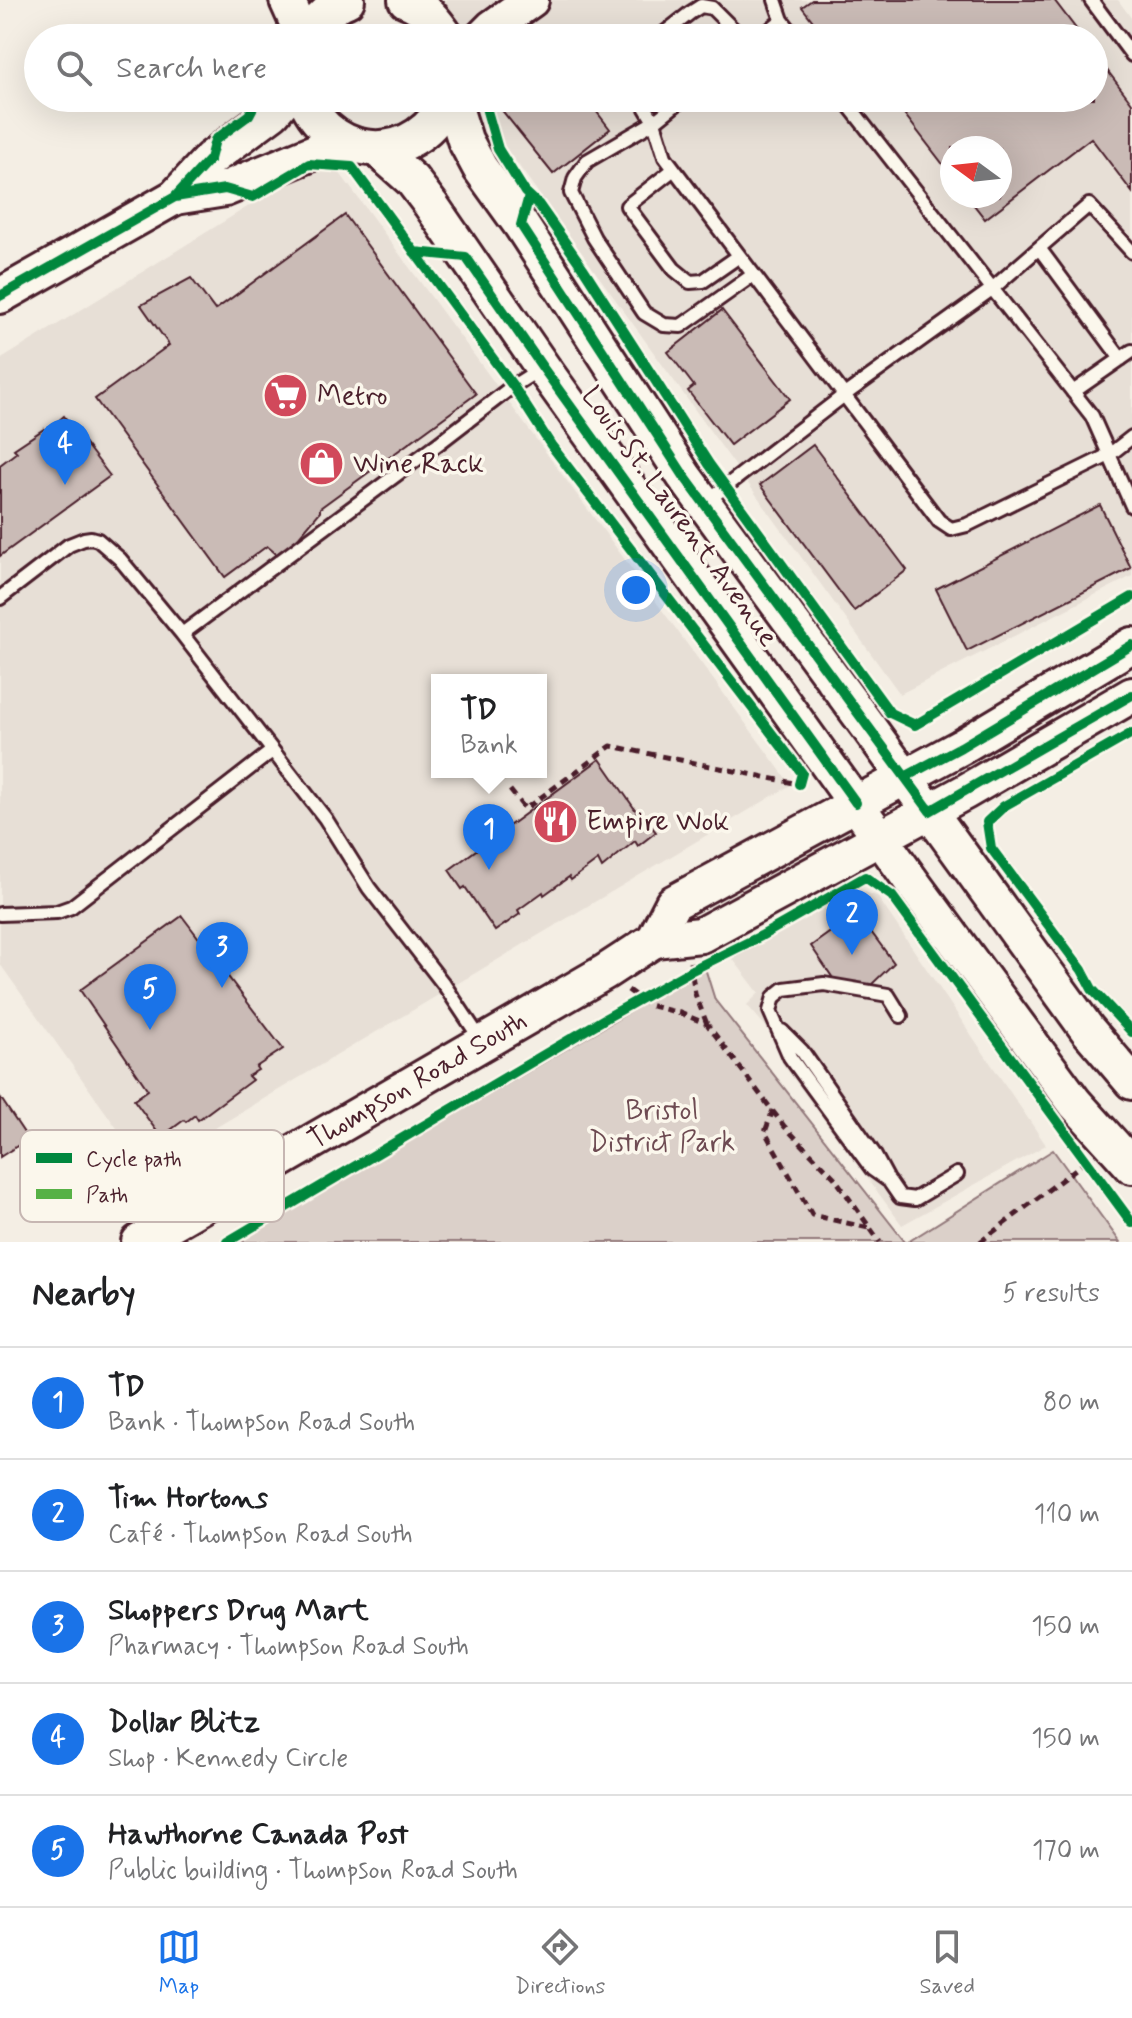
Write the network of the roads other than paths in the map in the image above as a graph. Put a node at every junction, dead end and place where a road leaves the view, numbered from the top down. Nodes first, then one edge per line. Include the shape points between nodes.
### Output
1 (287, 0) edge
2 (347, 0) edge
3 (531, 0) edge
4 (775, 0) edge
5 (1091, 0) edge
6 (412, 1) edge
7 (782, 20) junction
8 (299, 24) edge
9 (316, 24) edge
10 (437, 24) edge
11 (497, 24) edge
12 (676, 24) edge
13 (728, 24) edge
14 (777, 24) edge
15 (785, 24) edge
16 (1132, 55) edge
17 (273, 112) edge
18 (311, 112) edge
19 (443, 112) edge
20 (456, 112) edge
21 (648, 112) edge
22 (666, 112) edge
23 (854, 112) edge
24 (654, 122) junction
25 (364, 147) junction
26 (674, 169) junction
27 (175, 197) junction
28 (1039, 248) junction
29 (1132, 252) edge
30 (739, 256) junction
31 (753, 275) junction
32 (992, 289) junction
33 (0, 296) edge
34 (1126, 355) edge
35 (543, 368) junction
36 (1073, 392) junction
37 (843, 396) junction
38 (1132, 437) edge
39 (1109, 455) junction
40 (704, 503) junction
41 (1132, 506) edge
42 (0, 598) edge
43 (182, 634) junction
44 (1132, 645) edge
45 (1132, 695) edge
46 (272, 751) junction
47 (905, 777) junction
48 (856, 803) junction
49 (930, 811) junction
50 (881, 838) junction
51 (0, 914) edge
52 (654, 940) junction
53 (901, 1016) dead end
54 (483, 1042) junction
55 (1132, 1082) edge
56 (284, 1158) edge
57 (1132, 1166) edge
58 (957, 1174) dead end
59 (173, 1222) edge
60 (139, 1242) edge

1 - 8 main road
2 - 9 main road
3 - 11 main road
4 - 7 lane
5 - 16 lane
6 - 10 main road
7 - 14 lane
7 - 15 lane
12 - 13 lane via 701,6 712,8
17 - 27 main road via 210,159
18 - 25 main road, Louis St. Laurent Avenue via 329,133
19 - 25 main road via 424,132 402,144
20 - 40 main road, Louis St. Laurent Avenue via 480,168
21 - 24 lane
22 - 24 lane
23 - 32 lane
24 - 26 lane
24 - 31 lane via 587,161 575,178 571,193 594,238 644,313 664,325 681,326
25 - 27 main road via 322,149 225,189
25 - 35 main road, Louis St. Laurent Avenue via 412,180
26 - 30 lane
26 - 30 lane via 627,206 674,269 690,282 703,281
27 - 33 main road
28 - 29 lane via 1089,205
28 - 32 lane
28 - 34 lane
30 - 31 lane
31 - 37 lane
32 - 36 lane
32 - 37 lane
34 - 36 lane
35 - 43 lane
35 - 48 main road, Louis St. Laurent Avenue
36 - 39 lane via 1092,416
37 - 39 lane via 939,521 951,529
37 - 40 lane
38 - 39 lane
39 - 41 lane
40 - 47 main road, Louis St. Laurent Avenue
42 - 43 lane via 69,545 91,538 120,559
43 - 46 lane
44 - 47 main road, Thompson Road South
45 - 49 main road, Thompson Road South
46 - 51 lane via 71,907
46 - 54 lane
47 - 48 main road, Thompson Road South
47 - 49 main road, Louis St. Laurent Avenue
48 - 50 main road, Louis St. Laurent Avenue
48 - 52 main road, Thompson Road South via 673,903
49 - 50 main road, Thompson Road South
49 - 55 main road, Louis St. Laurent Avenue via 1087,1029
50 - 52 main road, Thompson Road South via 701,935
50 - 57 main road, Louis St. Laurent Avenue via 1075,1103
52 - 54 main road, Thompson Road South
53 - 58 lane via 888,995 824,984 784,989 774,997 770,1011 790,1057 872,1169 900,1197 915,1199
54 - 56 main road, Thompson Road South
59 - 60 main road, Thompson Road South

